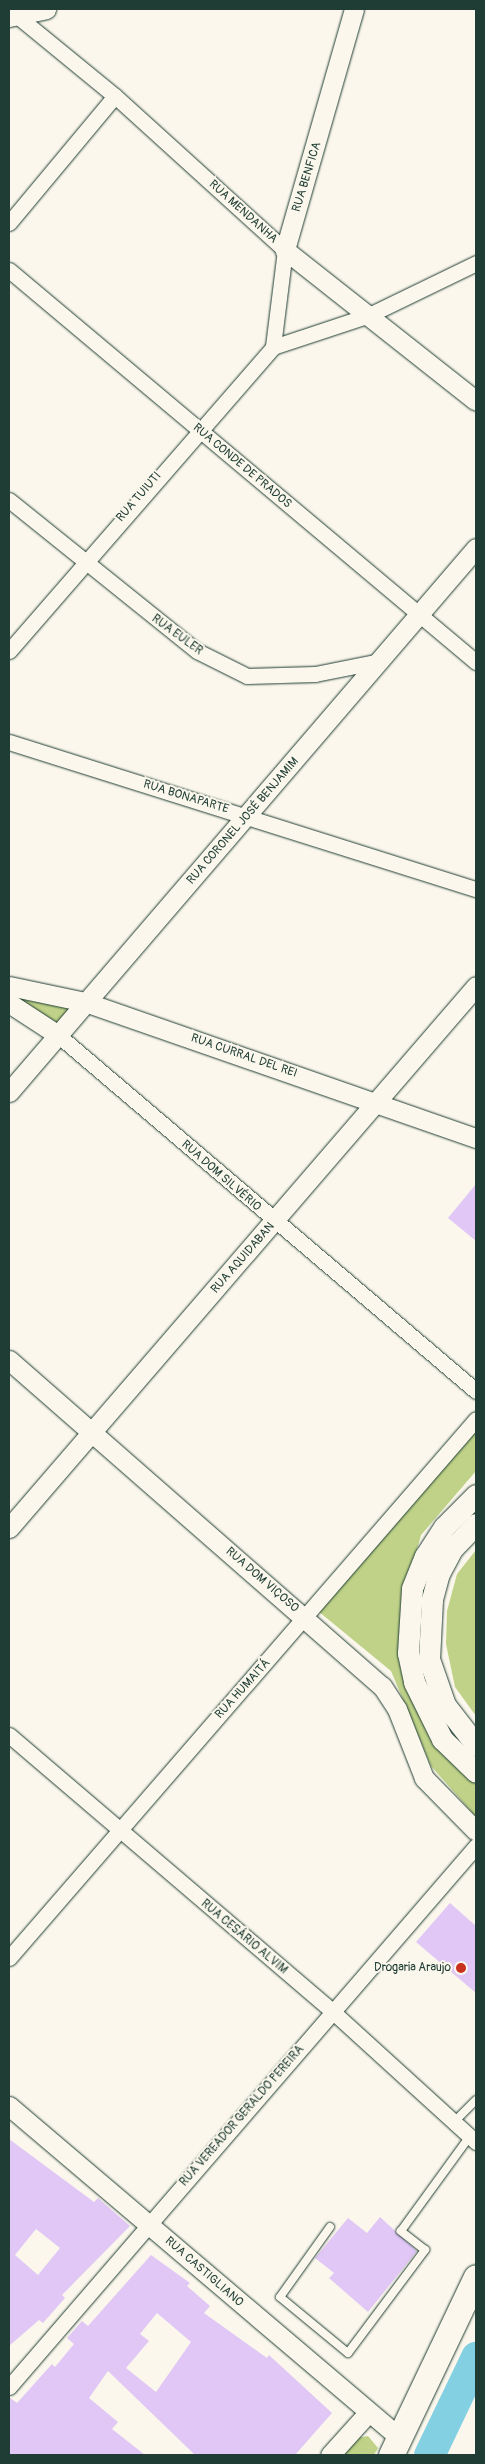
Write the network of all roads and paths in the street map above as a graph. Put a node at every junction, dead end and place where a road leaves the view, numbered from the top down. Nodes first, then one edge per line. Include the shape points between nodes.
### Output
1 (46, 9) edge
2 (354, 9) edge
3 (12, 16) edge
4 (114, 96) junction
5 (9, 223) edge
6 (284, 250) junction
7 (476, 263) edge
8 (9, 270) edge
9 (367, 316) junction
10 (273, 347) junction
11 (476, 401) edge
12 (198, 429) junction
13 (9, 500) edge
14 (476, 548) edge
15 (82, 563) junction
16 (420, 615) junction
17 (9, 651) edge
18 (380, 661) junction
19 (476, 662) edge
20 (9, 742) edge
21 (248, 816) junction
22 (476, 889) edge
23 (9, 986) edge
24 (476, 986) edge
25 (85, 1002) junction
26 (9, 1003) edge
27 (58, 1035) junction
28 (9, 1092) edge
29 (376, 1101) junction
30 (476, 1138) edge
31 (274, 1222) junction
32 (9, 1360) edge
33 (476, 1392) edge
34 (476, 1419) edge
35 (93, 1434) junction
36 (476, 1495) edge
37 (476, 1524) edge
38 (9, 1528) edge
39 (306, 1619) junction
40 (9, 1735) edge
41 (476, 1745) edge
42 (476, 1772) edge
43 (119, 1829) junction
44 (476, 1831) edge
45 (476, 1846) edge
46 (9, 1958) edge
47 (332, 2011) junction
48 (476, 2100) edge
49 (9, 2106) edge
50 (472, 2112) edge
51 (454, 2122) junction
52 (473, 2139) edge
53 (149, 2224) junction
54 (330, 2227) dead end
55 (476, 2276) edge
56 (9, 2387) edge
57 (368, 2413) junction
58 (395, 2447) edge
59 (330, 2455) edge

1 - 3 street
2 - 6 street, RUA BENFICA
3 - 4 street, RUA MENDANHA
4 - 5 street
4 - 6 street, RUA MENDANHA
6 - 9 street, RUA MENDANHA
6 - 10 street, RUA BENFICA
7 - 9 street
8 - 12 street, RUA CONDE DE PRADOS
9 - 10 street
9 - 11 street, RUA MENDANHA
10 - 12 street, RUA TUIUTI
12 - 15 street, RUA TUIUTI
12 - 16 street, RUA CONDE DE PRADOS
13 - 15 street, RUA EULER
14 - 16 street, RUA CORONEL JOSÉ BENJAMIM
15 - 17 street, RUA TUIUTI
15 - 18 street, RUA EULER via 197,651 247,676 315,674
16 - 18 street, RUA CORONEL JOSÉ BENJAMIM
16 - 19 street, RUA CONDE DE PRADOS
18 - 21 street, RUA CORONEL JOSÉ BENJAMIM
20 - 21 street, RUA BONAPARTE
21 - 22 street, RUA BONAPARTE
21 - 25 street, RUA CORONEL JOSÉ BENJAMIM
23 - 25 street, RUA CURRAL DEL REI
24 - 29 street, RUA AQUIDABAN
25 - 27 street, RUA CORONEL JOSÉ BENJAMIM
25 - 29 street, RUA CURRAL DEL REI
26 - 27 street, RUA DOM SILVÉRIO
27 - 28 street, RUA CORONEL JOSÉ BENJAMIM
27 - 31 street, RUA DOM SILVÉRIO
29 - 30 street, RUA CURRAL DEL REI
29 - 31 street, RUA AQUIDABAN
31 - 33 street, RUA DOM SILVÉRIO
31 - 35 street, RUA AQUIDABAN
32 - 35 street, RUA DOM VIÇOSO
34 - 39 street, RUA HUMAITÁ
35 - 38 street, RUA AQUIDABAN
35 - 39 street, RUA DOM VIÇOSO
36 - 42 main road via 444,1527 425,1556 412,1589 408,1619 414,1682 442,1738
37 - 41 main road via 452,1548 439,1573 432,1600 429,1659 445,1705
39 - 43 street, RUA HUMAITÁ
39 - 44 street, RUA DOM VIÇOSO via 382,1686 397,1709 424,1778
40 - 43 street, RUA CESÁRIO ALVIM
43 - 46 street, RUA HUMAITÁ
43 - 47 street, RUA CESÁRIO ALVIM
45 - 47 street, RUA VEREADOR GERALDO PEREIRA
47 - 51 street, RUA CESÁRIO ALVIM
47 - 53 street, RUA VEREADOR GERALDO PEREIRA
48 - 50 lane
49 - 53 street, RUA CASTIGLIANO
50 - 51 lane
51 - 52 street, RUA CESÁRIO ALVIM
52 - 54 lane via 401,2231 424,2250 348,2353 280,2297
53 - 56 street, RUA VEREADOR GERALDO PEREIRA
53 - 57 street, RUA CASTIGLIANO
55 - 58 highway
57 - 58 street, RUA CASTIGLIANO
57 - 59 street

